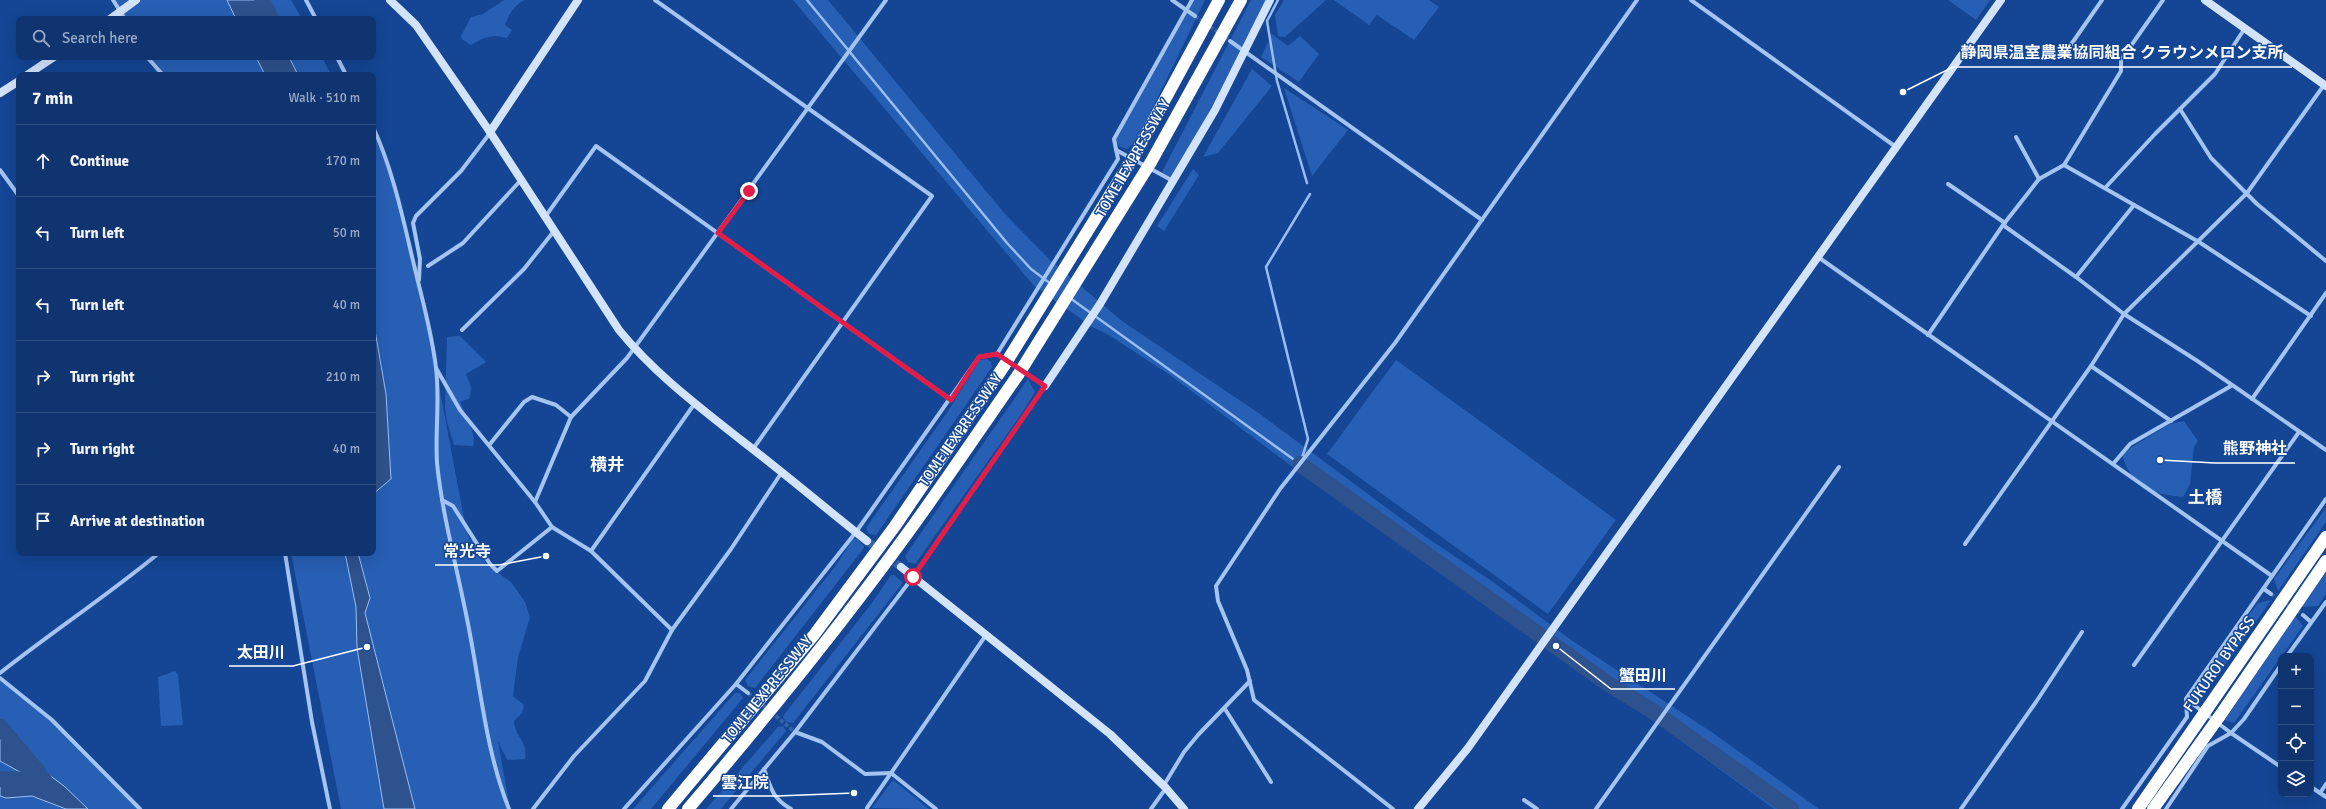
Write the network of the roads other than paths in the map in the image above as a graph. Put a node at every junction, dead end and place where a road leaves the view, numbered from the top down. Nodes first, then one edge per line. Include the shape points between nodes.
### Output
1 (113, 0) edge
2 (306, 0) edge
3 (390, 0) edge
4 (578, 0) edge
5 (655, 0) edge
6 (886, 0) edge
7 (1172, 0) edge
8 (1192, 0) edge
9 (1219, 0) edge
10 (1241, 0) edge
11 (1270, 0) edge
12 (1637, 0) edge
13 (1692, 0) edge
14 (2001, 0) edge
15 (2102, 0) edge
16 (2163, 0) edge
17 (2205, 0) edge
18 (133, 2) edge
19 (1187, 10) junction
20 (122, 15) edge
21 (314, 16) edge
22 (1195, 16) tunnel mouth
23 (2246, 28) junction
24 (1230, 41) tunnel mouth
25 (2070, 46) dead end
26 (1244, 51) junction
27 (50, 60) edge
28 (150, 60) edge
29 (338, 60) edge
30 (32, 72) edge
31 (160, 72) edge
32 (344, 72) edge
33 (16, 82) edge
34 (2325, 85) edge
35 (0, 93) edge
36 (2180, 109) junction
37 (807, 110) junction
38 (490, 132) junction
39 (376, 134) edge
40 (2016, 137) dead end
41 (1896, 147) junction
42 (1116, 150) junction
43 (2064, 165) junction
44 (0, 170) edge
45 (2039, 179) junction
46 (521, 180) junction
47 (1172, 181) junction
48 (1948, 184) dead end
49 (2105, 188) junction
50 (16, 192) edge
51 (2247, 193) junction
52 (2134, 205) junction
53 (545, 217) junction
54 (1482, 220) junction
55 (2004, 224) junction
56 (554, 231) junction
57 (718, 233) junction
58 (2199, 242) junction
59 (1818, 257) junction
60 (2326, 261) edge
61 (428, 266) dead end
62 (2076, 277) junction
63 (419, 286) junction
64 (2326, 293) edge
65 (2124, 314) junction
66 (2311, 316) junction
67 (843, 322) junction
68 (462, 330) dead end
69 (1928, 335) junction
70 (634, 348) junction
71 (997, 354) junction
72 (2091, 366) junction
73 (436, 368) junction
74 (1045, 386) junction
75 (2232, 386) junction
76 (2252, 399) junction
77 (951, 400) junction
78 (695, 403) junction
79 (571, 417) junction
80 (2052, 422) junction
81 (2171, 422) junction
82 (2299, 432) junction
83 (490, 444) junction
84 (753, 449) junction
85 (2326, 450) edge
86 (2113, 464) junction
87 (1839, 467) dead end
88 (782, 472) junction
89 (2326, 499) edge
90 (442, 500) junction
91 (535, 502) junction
92 (552, 527) junction
93 (856, 532) junction
94 (2326, 537) edge
95 (867, 541) tunnel mouth
96 (2221, 541) junction
97 (1965, 544) dead end
98 (591, 551) junction
99 (155, 556) edge
100 (284, 556) edge
101 (2326, 561) edge
102 (901, 567) tunnel mouth
103 (2272, 576) junction
104 (913, 577) junction
105 (2264, 589) junction
106 (2271, 594) tunnel mouth
107 (2326, 602) edge
108 (2303, 615) tunnel mouth
109 (2311, 622) junction
110 (672, 630) junction
111 (2082, 632) dead end
112 (986, 635) junction
113 (2289, 653) edge
114 (2134, 665) dead end
115 (2278, 669) edge
116 (0, 673) edge
117 (0, 678) edge
118 (1250, 681) junction
119 (736, 684) junction
120 (748, 693) tunnel mouth
121 (2186, 699) junction
122 (1225, 709) junction
123 (795, 732) junction
124 (2232, 733) junction
125 (2278, 765) edge
126 (764, 769) junction
127 (891, 773) junction
128 (1271, 782) dead end
129 (2326, 784) edge
130 (1165, 786) junction
131 (2314, 789) edge
132 (2320, 793) junction
133 (2326, 798) edge
134 (1524, 800) dead end
135 (867, 808) edge
136 (140, 809) edge
137 (330, 809) edge
138 (509, 809) edge
139 (533, 809) edge
140 (624, 809) edge
141 (668, 809) edge
142 (688, 809) edge
143 (731, 809) edge
144 (791, 809) edge
145 (936, 809) edge
146 (1151, 809) edge
147 (1184, 809) edge
148 (1392, 809) edge
149 (1418, 809) edge
150 (1537, 809) edge
151 (1596, 809) edge
152 (1961, 809) edge
153 (2122, 809) edge
154 (2138, 809) edge
155 (2153, 809) edge
156 (2166, 809) edge

1 - 20 street
2 - 21 street
3 - 38 street via 416,25
4 - 38 street
5 - 37 street
6 - 37 street
7 - 19 street
8 - 19 street
9 - 141 highway, TOMEI EXPRESSWAY, bridge via 1136,153 1004,366 895,526 814,635
10 - 142 highway, TOMEI EXPRESSWAY, bridge via 1151,162 1018,375 906,535 829,638 783,697
11 - 26 street
12 - 54 street
13 - 41 street
14 - 41 street
15 - 25 street
16 - 43 street via 2121,60 2121,71
17 - 23 street
18 - 20 street
19 - 22 street
19 - 42 street via 1114,138
23 - 34 street
23 - 36 street via 2215,74
24 - 26 street
26 - 47 street via 1215,110
26 - 54 street
27 - 30 street
28 - 31 street
29 - 32 street
33 - 35 street
34 - 51 street
36 - 49 street
36 - 51 street via 2211,158
37 - 57 street
37 - 67 street via 932,196
38 - 46 street
38 - 63 street via 461,170 412,223 420,259
39 - 63 street via 384,151
40 - 45 street
41 - 59 street
42 - 47 street
42 - 71 street via 1118,159
43 - 45 street
43 - 49 street
44 - 50 street
45 - 55 street
46 - 53 street
46 - 61 street via 463,243
47 - 74 street via 1100,304
48 - 55 street
49 - 52 street
51 - 58 street
51 - 60 street
52 - 58 street
52 - 62 street
53 - 56 street
53 - 57 street via 596,146
54 - 118 street via 1395,343 1280,489 1216,586 1218,601
55 - 62 street
55 - 69 street
56 - 68 street via 524,269
56 - 70 street via 619,330
57 - 67 street
57 - 70 street
58 - 65 street
58 - 66 street
59 - 69 street
59 - 149 street via 1468,748
62 - 65 street
63 - 73 street
64 - 66 street
65 - 72 street
65 - 75 street
66 - 76 street
67 - 77 street
67 - 84 street
69 - 80 street
70 - 78 street via 657,372
70 - 79 street
71 - 74 street
71 - 77 street via 979,357
72 - 80 street
72 - 81 street
73 - 83 street via 460,410
73 - 90 street via 437,462
74 - 104 street
75 - 76 street
75 - 81 street
76 - 82 street
77 - 93 street
78 - 84 street
78 - 98 street
79 - 83 street via 556,405 532,397 524,402
79 - 91 street
80 - 86 street
80 - 97 street
81 - 86 street via 2130,444
82 - 85 street
82 - 96 street
83 - 91 street
84 - 88 street
86 - 96 street
87 - 151 street
88 - 93 street
88 - 110 street via 731,549
89 - 103 street
90 - 92 street via 453,506 497,571
90 - 138 street via 488,738
91 - 92 street
92 - 98 street
93 - 95 street
93 - 119 street
94 - 154 highway, FUKUROI BYPASS, bridge
96 - 103 street
96 - 114 street
98 - 110 street
99 - 116 street
100 - 137 street via 312,722
101 - 155 highway, FUKUROI BYPASS, bridge
102 - 104 street
103 - 105 street
104 - 112 street
104 - 123 street
105 - 106 street
105 - 121 street
107 - 109 street
108 - 109 street
109 - 113 street
110 - 139 street via 645,681 574,756
111 - 152 street
112 - 127 street
112 - 130 street via 1110,734
115 - 124 street
117 - 136 street via 52,720
118 - 122 street
118 - 148 street via 1254,700
119 - 120 street
119 - 140 street
121 - 124 street
121 - 153 street via 2187,717
122 - 128 street
122 - 130 street via 1184,752
123 - 126 street
123 - 127 street via 822,742 865,774
124 - 125 street
124 - 156 street via 2208,746
126 - 143 street
126 - 144 street via 773,794
127 - 135 street
127 - 145 street
129 - 132 street
130 - 146 street
130 - 147 street
131 - 132 street
132 - 133 street
134 - 150 street

